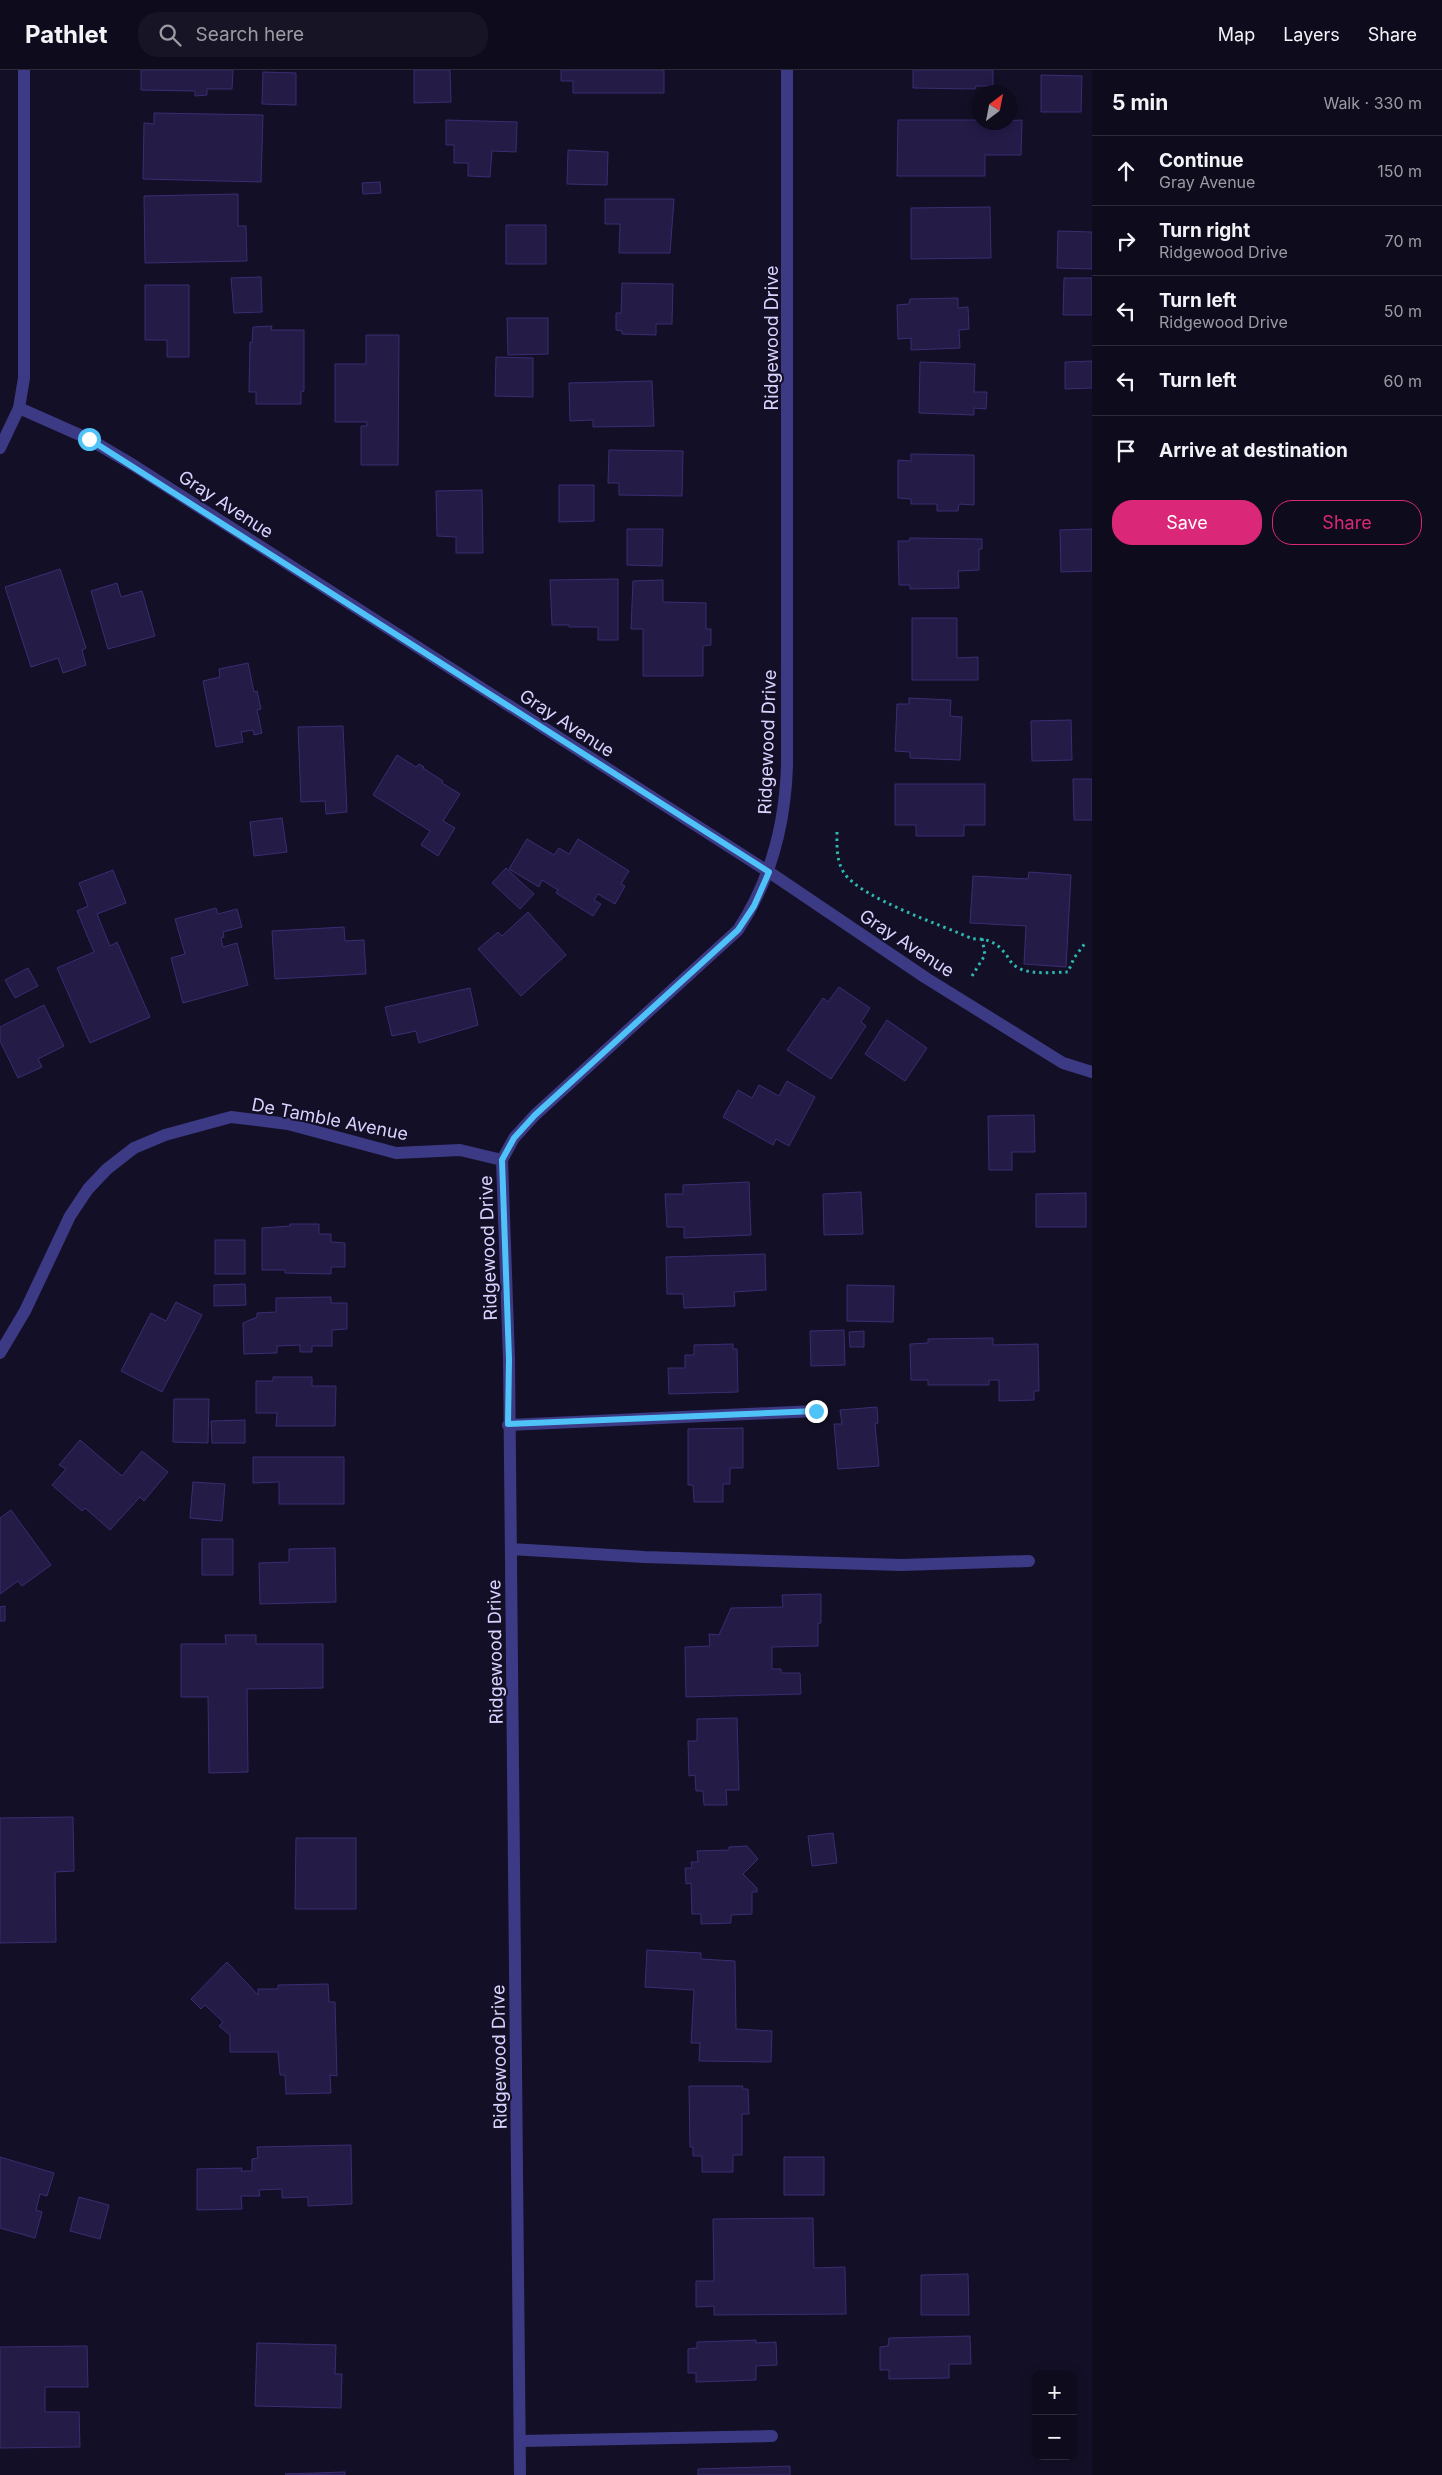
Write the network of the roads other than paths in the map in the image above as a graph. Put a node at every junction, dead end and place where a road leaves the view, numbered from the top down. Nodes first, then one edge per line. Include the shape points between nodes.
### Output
1 (24, 70) edge
2 (787, 70) edge
3 (19, 408) junction
4 (0, 448) edge
5 (769, 872) junction
6 (1092, 1072) edge
7 (502, 1160) junction
8 (0, 1354) edge
9 (816, 1411) dead end
10 (508, 1424) junction
11 (511, 1548) junction
12 (1029, 1561) dead end
13 (772, 2436) dead end
14 (520, 2441) junction
15 (520, 2475) edge

1 - 3 street via 24,378
2 - 5 street, Ridgewood Drive via 787,766 786,802
3 - 4 street
3 - 5 street, Gray Avenue via 89,439 133,465
5 - 6 street, Gray Avenue via 926,978 1063,1062
5 - 7 street, Ridgewood Drive via 754,906 738,930 535,1115 514,1138
7 - 8 street, De Tamble Avenue via 460,1150 396,1153 288,1124 231,1117 165,1135 134,1148 88,1189 70,1216 25,1311
7 - 10 street, Ridgewood Drive
9 - 10 street
10 - 11 street, Ridgewood Drive
11 - 12 street via 901,1565
11 - 14 street, Ridgewood Drive
13 - 14 street
14 - 15 street, Ridgewood Drive

